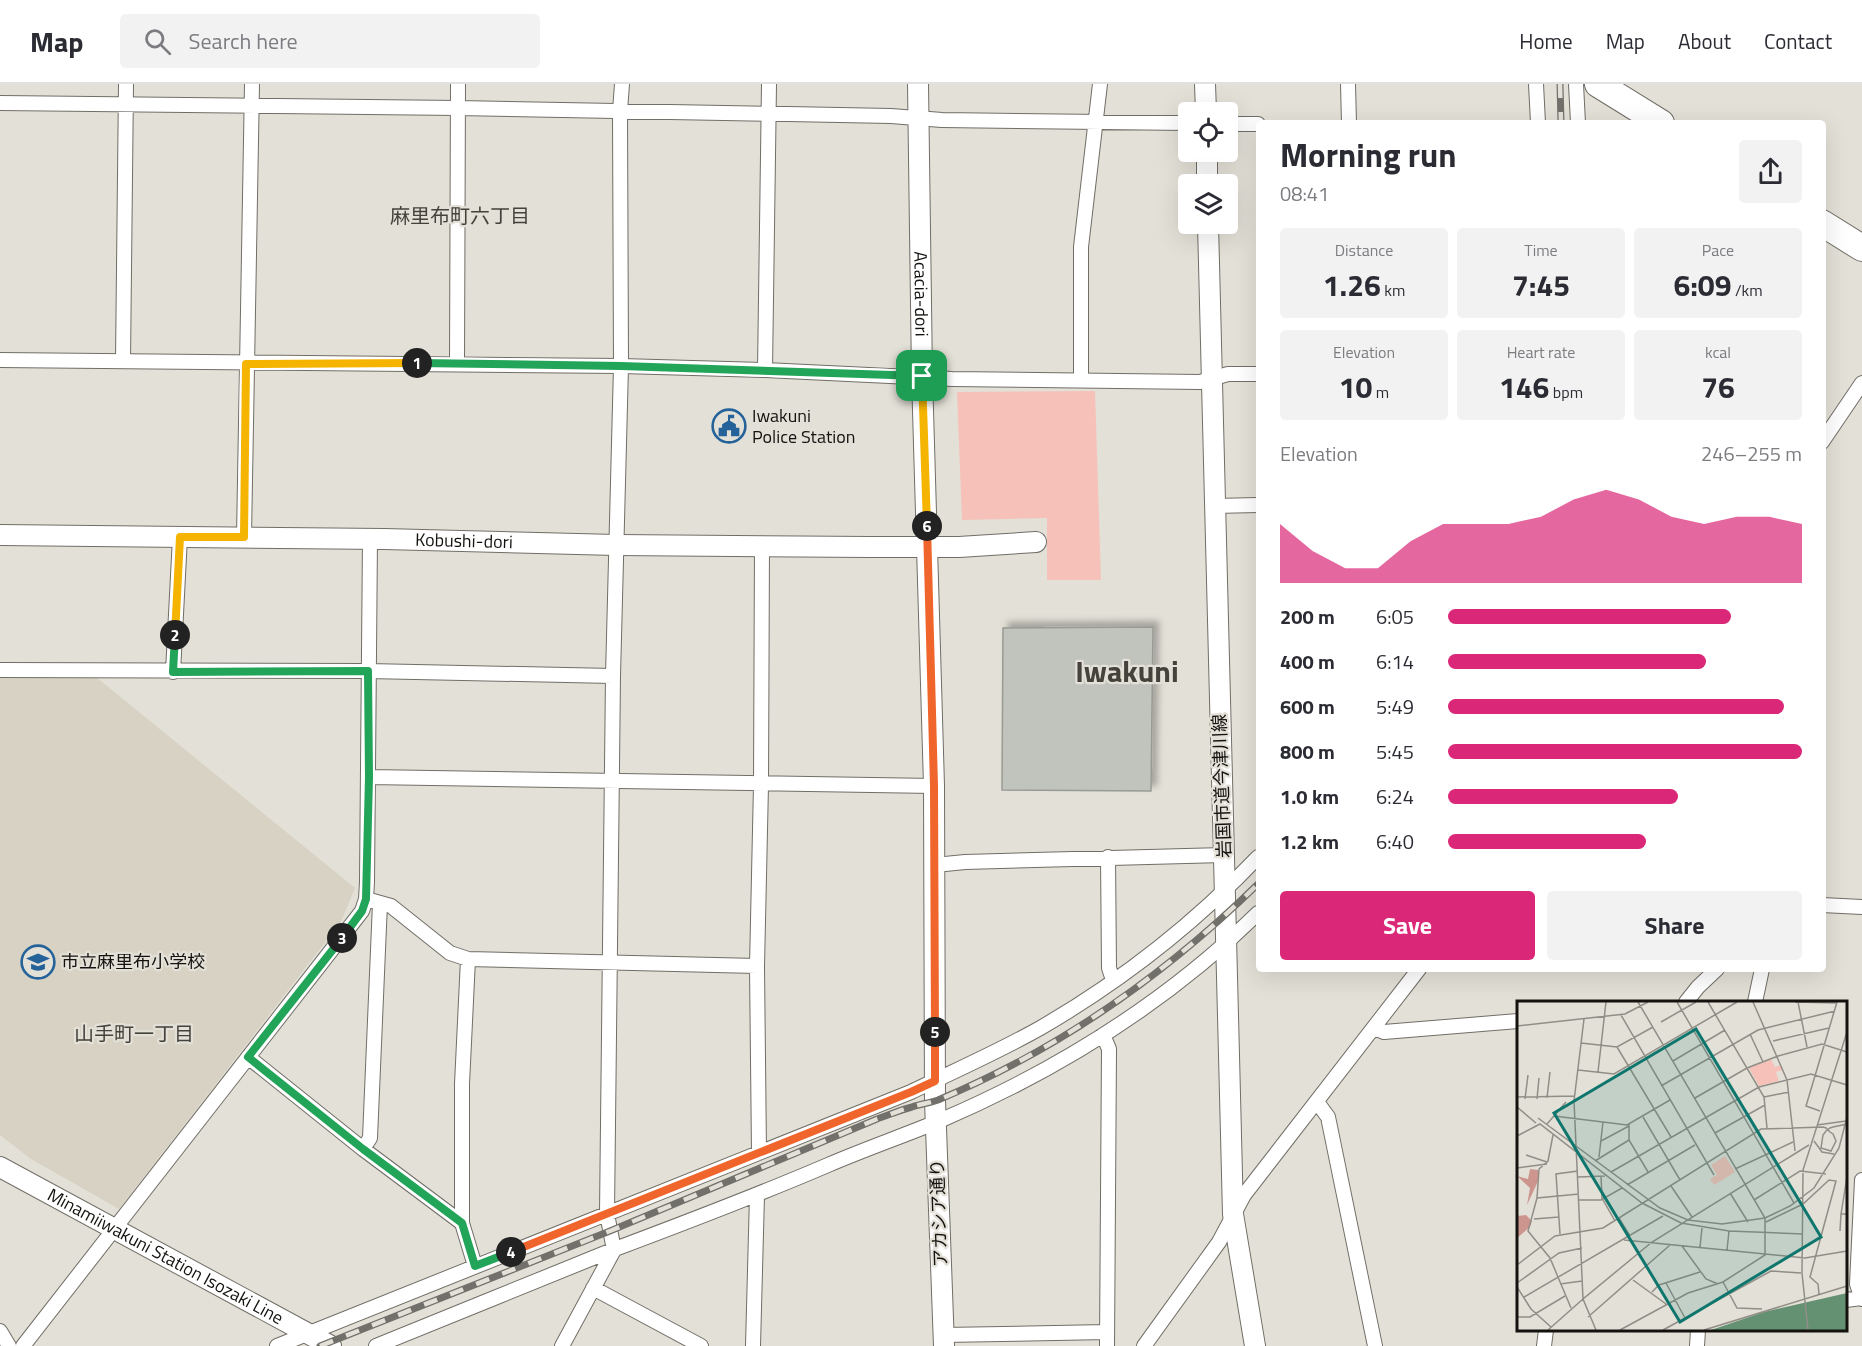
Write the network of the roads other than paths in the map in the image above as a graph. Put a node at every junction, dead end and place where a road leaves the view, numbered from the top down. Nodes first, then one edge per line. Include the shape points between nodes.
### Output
1 (126, 84) edge
2 (252, 84) edge
3 (458, 84) edge
4 (622, 84) edge
5 (769, 84) edge
6 (918, 84) edge
7 (1100, 84) edge
8 (1205, 84) edge
9 (1348, 84) edge
10 (1536, 84) edge
11 (1576, 84) edge
12 (1598, 84) edge
13 (1206, 102) edge
14 (0, 103) edge
15 (125, 104) junction
16 (252, 106) junction
17 (458, 108) junction
18 (621, 111) junction
19 (769, 115) junction
20 (917, 118) junction
21 (1348, 120) edge
22 (1538, 120) edge
23 (1578, 120) edge
24 (1656, 120) edge
25 (1095, 122) junction
26 (1178, 123) edge
27 (1238, 124) edge
28 (1256, 124) edge
29 (1826, 226) edge
30 (1208, 234) edge
31 (1862, 248) edge
32 (0, 360) edge
33 (123, 361) junction
34 (456, 363) junction
35 (246, 364) junction
36 (621, 366) junction
37 (765, 370) junction
38 (1256, 374) edge
39 (922, 376) junction
40 (1211, 379) junction
41 (1081, 380) junction
42 (1862, 383) edge
43 (1826, 436) edge
44 (1256, 505) edge
45 (1214, 506) junction
46 (0, 536) edge
47 (180, 537) junction
48 (244, 537) junction
49 (370, 538) junction
50 (1036, 542) dead end
51 (616, 545) junction
52 (762, 545) junction
53 (927, 546) junction
54 (0, 670) edge
55 (368, 671) junction
56 (173, 672) junction
57 (613, 676) junction
58 (369, 777) junction
59 (613, 780) junction
60 (761, 785) junction
61 (934, 786) junction
62 (1224, 855) junction
63 (1108, 857) junction
64 (1256, 859) edge
65 (934, 865) junction
66 (1225, 892) junction
67 (366, 899) junction
68 (380, 903) junction
69 (1826, 905) edge
70 (1862, 907) edge
71 (1256, 915) edge
72 (1225, 944) junction
73 (468, 960) junction
74 (610, 961) junction
75 (757, 966) junction
76 (1417, 972) edge
77 (1714, 972) edge
78 (1761, 972) edge
79 (1113, 980) junction
80 (1687, 1001) edge
81 (1755, 1001) edge
82 (1517, 1021) edge
83 (1374, 1028) junction
84 (1103, 1035) junction
85 (248, 1057) junction
86 (935, 1081) junction
87 (1317, 1102) junction
88 (936, 1122) junction
89 (363, 1149) junction
90 (759, 1153) junction
91 (0, 1167) edge
92 (1862, 1180) edge
93 (757, 1195) junction
94 (607, 1214) junction
95 (1233, 1214) junction
96 (462, 1223) junction
97 (114, 1227) junction
98 (614, 1250) junction
99 (475, 1266) junction
100 (593, 1288) junction
101 (1861, 1299) edge
102 (0, 1331) edge
103 (1546, 1331) edge
104 (1698, 1331) edge
105 (309, 1334) junction
106 (1107, 1339) edge
107 (944, 1340) edge
108 (9, 1346) edge
109 (23, 1346) edge
110 (277, 1346) edge
111 (331, 1346) edge
112 (376, 1346) edge
113 (562, 1346) edge
114 (701, 1346) edge
115 (753, 1346) edge
116 (1144, 1346) edge
117 (1255, 1346) edge
118 (1375, 1346) edge
119 (1544, 1346) edge
120 (1697, 1346) edge

1 - 15 street
2 - 16 street
3 - 17 street
4 - 18 street
5 - 19 street
6 - 20 street, Acacia-dori
7 - 25 street
8 - 13 street
9 - 21 street
10 - 22 street
11 - 23 street
12 - 24 highway
14 - 15 street
15 - 16 street
15 - 33 street
16 - 17 street
16 - 35 street
17 - 18 street
17 - 34 street
18 - 19 street
18 - 36 street
19 - 20 street
19 - 37 street
20 - 25 street
20 - 39 street, Acacia-dori
25 - 26 street
25 - 41 street via 1081,247
27 - 28 street
29 - 31 highway
30 - 40 street, 岩国市道今津川線
32 - 33 street
33 - 35 street
34 - 35 street
34 - 36 street
35 - 48 street
36 - 37 street
36 - 51 street
37 - 39 street
38 - 40 street via 1228,374
39 - 41 street
39 - 53 street, Acacia-dori
40 - 41 street
40 - 45 street, 岩国市道今津川線
42 - 43 street
44 - 45 street
45 - 62 street, 岩国市道今津川線
46 - 47 street, Kobushi-dori
47 - 48 street, Kobushi-dori
47 - 56 street
48 - 49 street, Kobushi-dori
49 - 51 street, Kobushi-dori
49 - 55 street
50 - 53 street, Kobushi-dori
51 - 52 street, Kobushi-dori
51 - 57 street
52 - 53 street, Kobushi-dori
52 - 60 street
53 - 61 street, Acacia-dori
54 - 56 street
55 - 56 street
55 - 57 street
55 - 58 street
57 - 59 street
58 - 59 street
58 - 67 street
59 - 60 street
59 - 74 street
60 - 61 street
60 - 75 street
61 - 65 street, Acacia-dori
62 - 63 street
62 - 66 street, 岩国市道今津川線
63 - 65 street
63 - 79 street via 1109,968
64 - 66 street
65 - 86 street, Acacia-dori
66 - 72 street, 岩国市道今津川線
66 - 79 street
67 - 68 street
67 - 85 street via 362,911
68 - 73 street via 391,906 450,953
68 - 89 street via 370,1138
69 - 70 street
71 - 72 street
72 - 84 street
72 - 95 street, 岩国市道今津川線
73 - 74 street
73 - 96 street via 462,1084
74 - 75 street
74 - 94 street
75 - 90 street
76 - 83 street
77 - 80 street
78 - 81 street
79 - 86 street via 1041,1028
82 - 83 street via 1384,1032
83 - 87 street
84 - 88 street via 1027,1079
84 - 106 street via 1109,1050
85 - 89 street
85 - 97 street
86 - 88 street, アカシア通り
86 - 90 street
87 - 95 street
87 - 118 street via 1328,1117
88 - 93 street
88 - 107 street, アカシア通り
89 - 96 street
90 - 94 street
91 - 97 street, Minamiiwakuni Station Isozaki Line
92 - 101 street via 1857,1284
93 - 98 street
93 - 115 street
94 - 98 street
94 - 99 street
95 - 116 street via 1219,1242
95 - 117 street, 岩国市道今津川線
96 - 99 street
97 - 105 street, Minamiiwakuni Station Isozaki Line
97 - 109 street
98 - 100 street
98 - 112 street
99 - 105 street
100 - 113 street
100 - 114 street
102 - 108 street
103 - 119 street
104 - 120 street
105 - 110 street
105 - 111 street, Minamiiwakuni Station Isozaki Line
106 - 107 street

